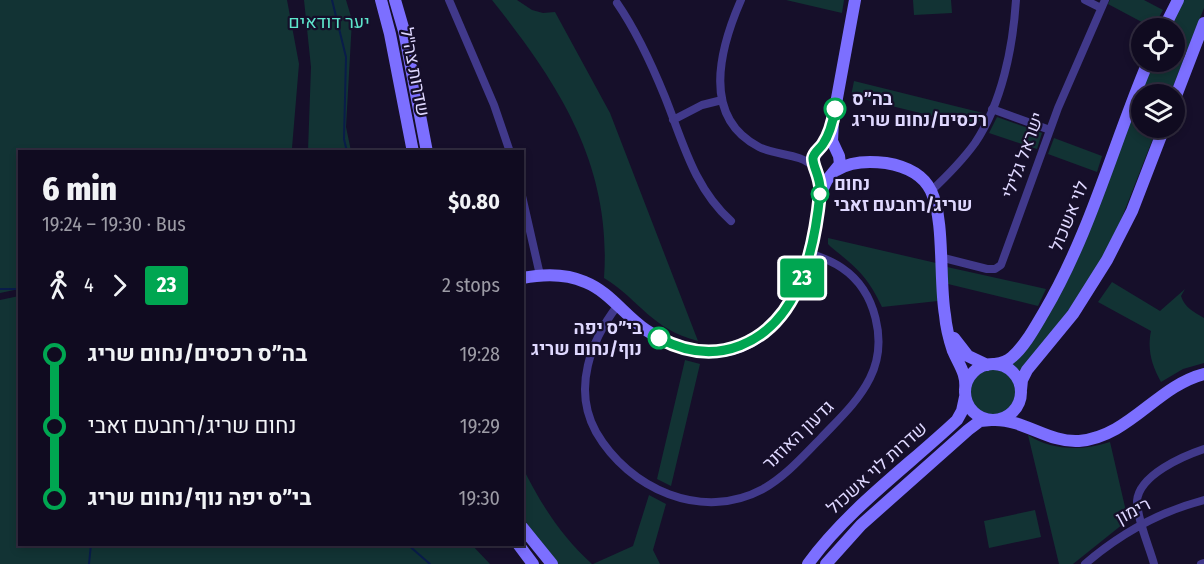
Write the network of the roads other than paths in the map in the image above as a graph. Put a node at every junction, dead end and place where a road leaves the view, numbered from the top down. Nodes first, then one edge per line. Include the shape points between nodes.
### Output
1 (381, 0) edge
2 (395, 0) edge
3 (449, 0) edge
4 (741, 0) edge
5 (855, 0) edge
6 (1016, 0) edge
7 (1085, 0) edge
8 (1178, 0) edge
9 (617, 3) dead end
10 (1103, 4) edge
11 (1169, 18) edge
12 (1204, 23) edge
13 (1145, 72) edge
14 (1180, 84) edge
15 (722, 99) junction
16 (992, 109) junction
17 (674, 120) junction
18 (833, 120) junction
19 (1050, 130) junction
20 (1160, 138) edge
21 (413, 150) edge
22 (427, 150) edge
23 (509, 150) edge
24 (818, 150) junction
25 (836, 151) junction
26 (792, 156) junction
27 (865, 162) junction
28 (816, 169) junction
29 (835, 171) junction
30 (931, 191) junction
31 (820, 193) junction
32 (524, 205) edge
33 (731, 221) dead end
34 (809, 253) junction
35 (940, 257) junction
36 (540, 275) junction
37 (524, 278) edge
38 (618, 305) junction
39 (944, 312) junction
40 (991, 364) junction
41 (1204, 374) edge
42 (965, 393) junction
43 (1021, 394) junction
44 (993, 420) junction
45 (1038, 432) junction
46 (1204, 449) edge
47 (1204, 500) edge
48 (1142, 523) junction
49 (524, 529) edge
50 (520, 546) edge
51 (533, 564) edge
52 (552, 564) edge
53 (808, 564) edge
54 (826, 564) edge
55 (1085, 564) edge
56 (1154, 564) edge

1 - 21 street, שדרות צה"ל
2 - 22 street, שדרות צה"ל
3 - 23 street
4 - 15 street via 722,53
5 - 18 street
6 - 16 street via 1008,54
7 - 10 street
8 - 11 street
9 - 17 street via 645,52
10 - 19 street, ישראל גלילי
12 - 14 street
13 - 40 street, לוי אשכול via 1061,281 1018,352 1006,362
15 - 17 street
15 - 26 street via 728,115 746,139 775,153
16 - 19 street
16 - 30 street via 976,141 956,168
17 - 33 street via 701,186
18 - 24 street
18 - 25 street
19 - 35 street, ישראל גלילי via 1001,265 987,269
20 - 43 street via 1117,243 1073,314 1027,370
24 - 25 street via 828,147
24 - 26 street
24 - 28 street via 813,160
25 - 27 street
25 - 29 street via 840,162
26 - 28 street
27 - 29 street
27 - 30 street via 906,169 922,179
28 - 29 street via 825,174
28 - 31 street
29 - 31 street
30 - 35 street via 938,216
31 - 34 street
32 - 36 street
34 - 38 street via 798,287 780,316 752,340 730,350 706,353 668,343
34 - 38 street, גדעון האוזנר via 844,269 863,290 875,316 877,355 860,396 843,415 778,479 739,499 706,503 674,497 638,478 604,446 588,408 587,367 603,325
35 - 39 street
36 - 37 street
36 - 38 street via 584,281
39 - 40 street via 963,351 974,360
39 - 42 street via 952,347 965,374
40 - 42 street via 972,374
40 - 43 street via 1015,374
41 - 45 street via 1179,384 1126,423 1097,437 1070,441
42 - 44 street via 975,413
42 - 53 street, שדרות לוי אשכול via 957,420 850,514
43 - 44 street via 1011,414
43 - 45 street via 1026,420
44 - 45 street
44 - 54 street, שדרות לוי אשכול via 983,420 970,428 861,525
46 - 48 street via 1171,463 1141,490 1137,504
47 - 48 street, רימון
48 - 55 street, רימון
48 - 56 street
49 - 52 street
50 - 51 street

